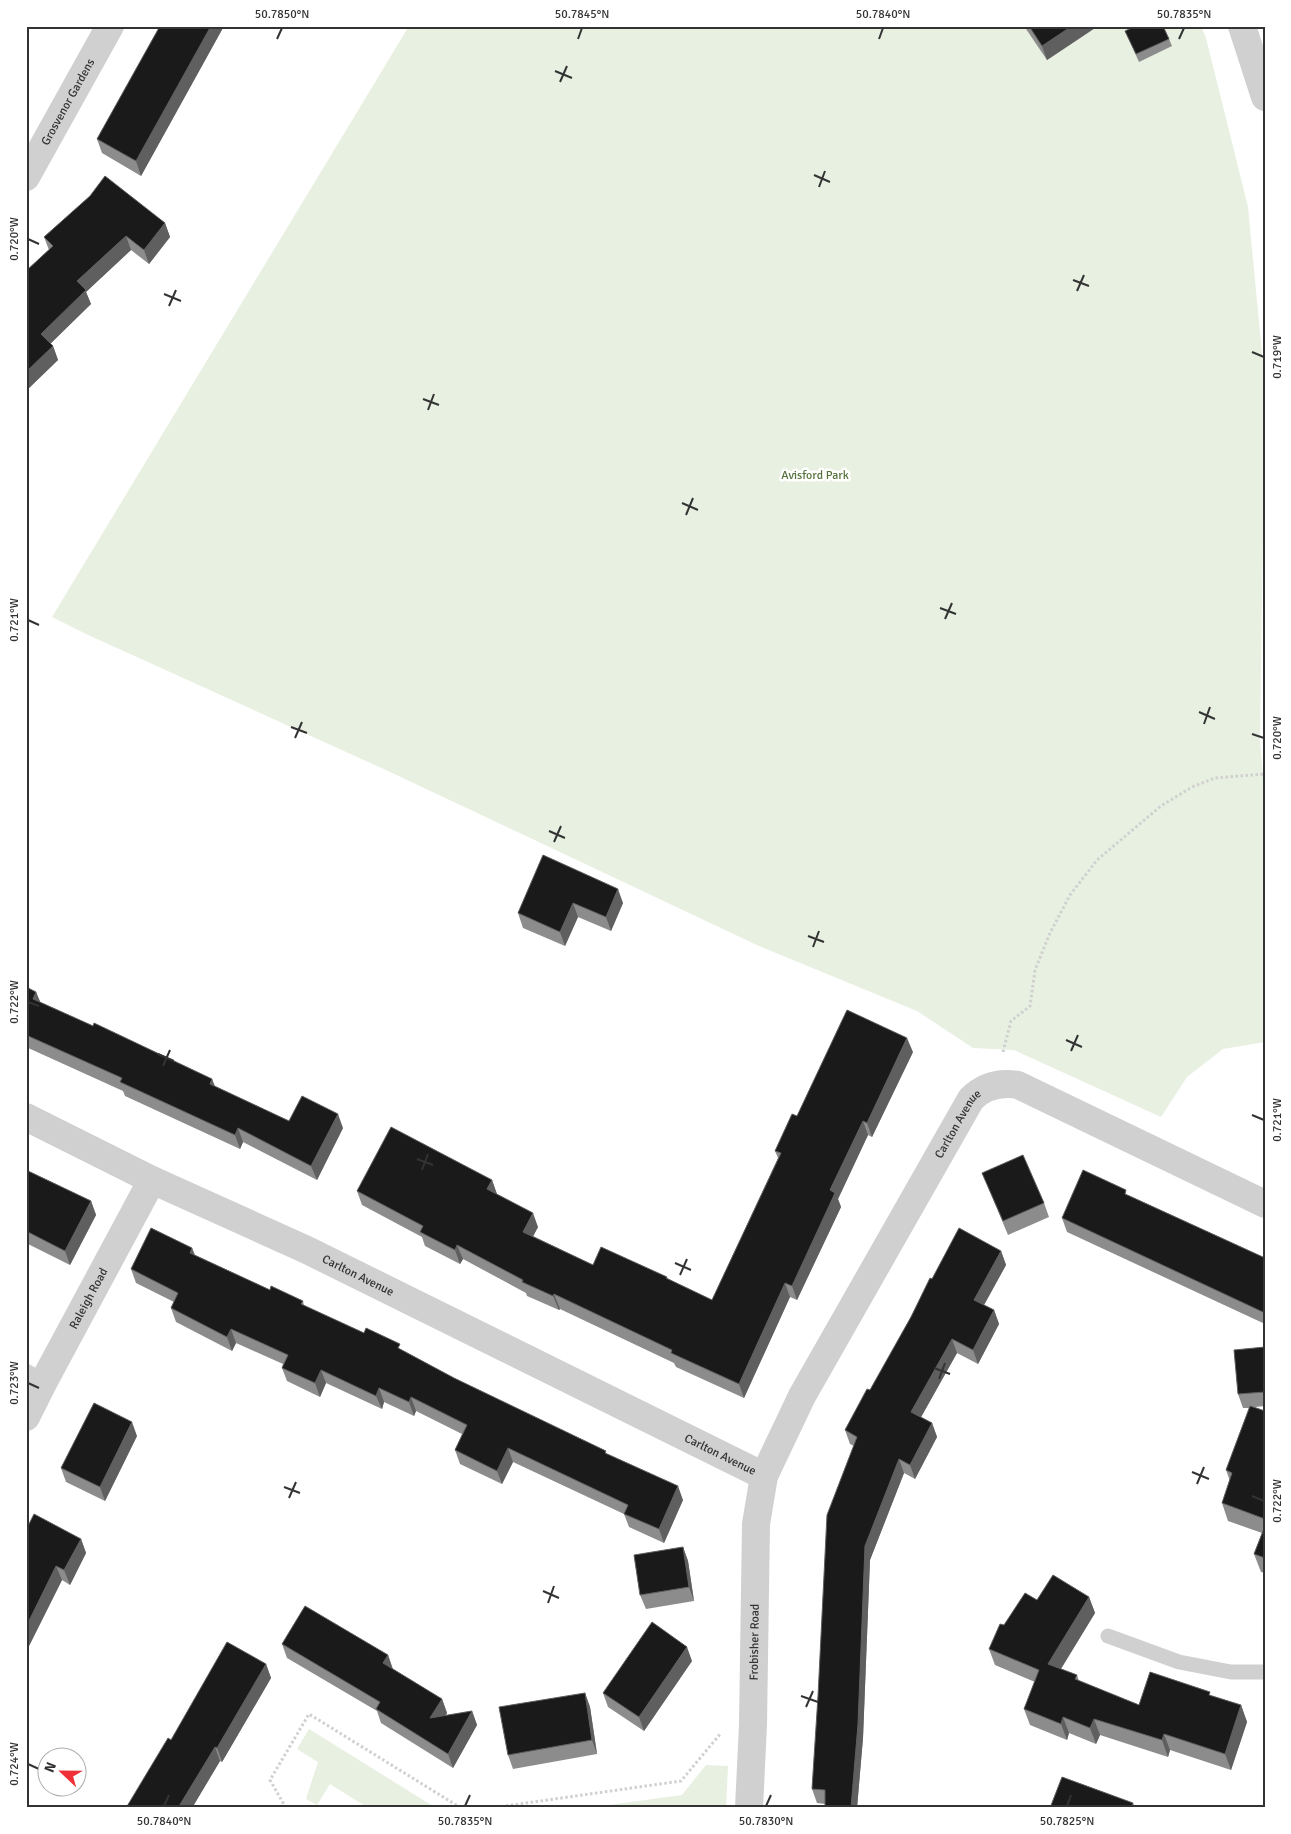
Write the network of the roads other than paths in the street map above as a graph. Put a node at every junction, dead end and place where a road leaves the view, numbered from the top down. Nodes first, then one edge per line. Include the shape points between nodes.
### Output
1 (110, 26) edge
2 (1242, 26) edge
3 (1265, 97) edge
4 (26, 178) edge
5 (26, 1117) edge
6 (152, 1180) junction
7 (1265, 1204) edge
8 (35, 1376) edge
9 (26, 1417) edge
10 (764, 1476) junction
11 (1108, 1636) dead end
12 (1265, 1672) edge
13 (749, 1808) edge

1 - 4 street, Grosvenor Gardens
2 - 3 street
5 - 6 street, Carlton Avenue
6 - 8 street, Raleigh Road
6 - 10 street, Carlton Avenue via 307,1250
7 - 10 street, Carlton Avenue via 1018,1086 994,1086 978,1092 971,1099 802,1396
8 - 9 street, Raleigh Road
10 - 13 street, Frobisher Road via 756,1524
11 - 12 lane via 1179,1662 1231,1672

